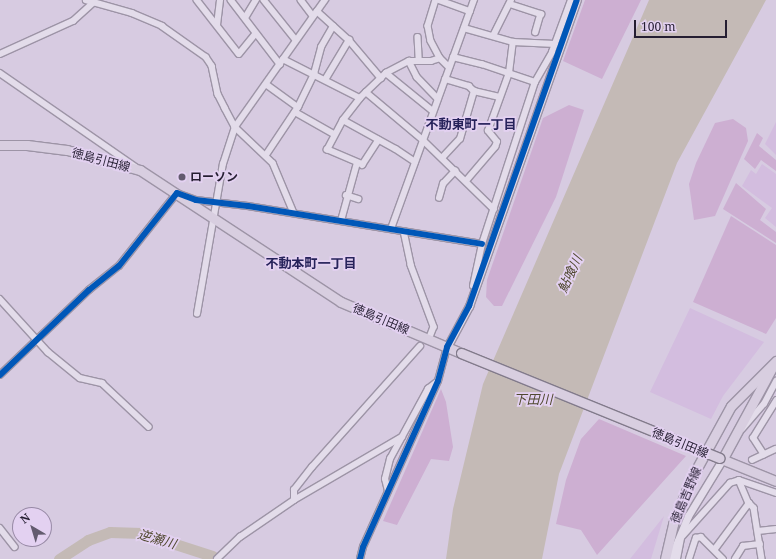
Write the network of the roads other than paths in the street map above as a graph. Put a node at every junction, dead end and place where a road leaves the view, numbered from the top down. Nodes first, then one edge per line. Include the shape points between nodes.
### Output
1 (86, 0) edge
2 (196, 0) edge
3 (220, 0) edge
4 (231, 0) edge
5 (256, 0) edge
6 (264, 0) edge
7 (301, 0) edge
8 (325, 0) edge
9 (436, 0) edge
10 (439, 0) edge
11 (474, 0) edge
12 (571, 0) edge
13 (577, 0) edge
14 (510, 2) edge
15 (92, 3) junction
16 (317, 11) junction
17 (470, 11) junction
18 (313, 16) junction
19 (245, 18) junction
20 (217, 25) junction
21 (333, 26) junction
22 (464, 28) junction
23 (536, 32) dead end
24 (255, 34) junction
25 (493, 36) junction
26 (418, 37) dead end
27 (296, 40) junction
28 (349, 40) junction
29 (513, 42) junction
30 (555, 44) junction
31 (0, 54) edge
32 (453, 57) junction
33 (440, 58) junction
34 (419, 59) junction
35 (282, 61) junction
36 (410, 61) junction
37 (449, 67) junction
38 (0, 73) edge
39 (386, 73) junction
40 (509, 73) junction
41 (314, 74) junction
42 (381, 78) junction
43 (445, 78) junction
44 (326, 80) junction
45 (535, 82) junction
46 (266, 84) junction
47 (474, 91) junction
48 (366, 92) junction
49 (499, 97) junction
50 (360, 98) junction
51 (438, 99) junction
52 (296, 109) junction
53 (433, 111) junction
54 (343, 120) junction
55 (235, 127) junction
56 (334, 134) junction
57 (379, 140) junction
58 (423, 140) junction
59 (0, 145) edge
60 (266, 155) junction
61 (442, 158) junction
62 (357, 162) junction
63 (415, 162) junction
64 (140, 170) junction
65 (455, 171) junction
66 (466, 181) junction
67 (177, 193) junction
68 (346, 195) junction
69 (439, 198) dead end
70 (358, 199) dead end
71 (217, 201) junction
72 (494, 208) junction
73 (294, 213) junction
74 (213, 217) junction
75 (341, 221) junction
76 (391, 229) junction
77 (404, 231) junction
78 (482, 244) junction
79 (0, 299) edge
80 (469, 306) junction
81 (196, 314) dead end
82 (431, 335) dead end
83 (37, 341) junction
84 (420, 346) dead end
85 (447, 347) junction
86 (776, 361) edge
87 (0, 375) edge
88 (438, 381) junction
89 (776, 381) edge
90 (776, 401) edge
91 (149, 427) dead end
92 (402, 437) junction
93 (732, 441) junction
94 (776, 449) edge
95 (764, 455) junction
96 (721, 459) junction
97 (752, 460) dead end
98 (739, 480) junction
99 (776, 481) edge
100 (388, 491) junction
101 (776, 493) edge
102 (294, 500) junction
103 (750, 503) junction
104 (0, 528) edge
105 (776, 529) edge
106 (758, 531) junction
107 (679, 540) junction
108 (760, 544) junction
109 (15, 548) dead end
110 (714, 549) junction
111 (217, 559) edge
112 (360, 559) edge
113 (664, 559) edge
114 (670, 559) edge
115 (677, 559) edge
116 (689, 559) edge
117 (724, 559) edge
118 (735, 559) edge
119 (762, 559) edge

1 - 15 street
2 - 20 street
3 - 20 street
4 - 19 street
5 - 19 street
6 - 27 street
7 - 18 street
8 - 16 street
9 - 33 street via 428,26 431,41
10 - 17 street
11 - 17 street
12 - 30 street
13 - 80 street
14 - 23 street via 541,14
14 - 25 street
15 - 31 street via 73,21
15 - 55 street via 132,13 162,26 200,52 212,66 218,94
16 - 18 street
16 - 21 street
17 - 22 street
18 - 27 street
19 - 24 street
20 - 24 street via 239,54
21 - 28 street
21 - 41 street via 321,47
22 - 25 street
22 - 32 street
24 - 35 street
25 - 29 street
26 - 34 street
27 - 35 street
28 - 42 street
28 - 44 street
29 - 30 street
29 - 40 street
30 - 45 street
32 - 37 street
32 - 40 street
33 - 34 street via 431,61
33 - 37 street
34 - 36 street
35 - 41 street
35 - 46 street
36 - 39 street
36 - 51 street via 417,77
37 - 43 street
38 - 64 street
39 - 42 street
39 - 53 street
40 - 45 street
40 - 49 street
41 - 44 street
41 - 52 street
42 - 48 street
43 - 47 street via 469,86
43 - 51 street
44 - 50 street
45 - 72 street
46 - 52 street
46 - 55 street
47 - 49 street
47 - 61 street via 460,139
48 - 50 street
48 - 58 street
49 - 66 street via 488,131 496,142 495,147
50 - 54 street
51 - 53 street
52 - 56 street
52 - 60 street
53 - 58 street
54 - 56 street
54 - 57 street
55 - 60 street
55 - 71 street via 223,164
56 - 62 street via 327,150
57 - 62 street via 363,165
57 - 63 street via 396,148
58 - 61 street
58 - 63 street
59 - 64 main road, 徳島引田線 via 27,145 67,150
60 - 73 street via 280,176
61 - 65 street
62 - 68 street
63 - 76 street
64 - 67 main road, 徳島引田線
65 - 66 street
65 - 69 street via 443,184
66 - 72 street
67 - 71 street via 196,200
67 - 74 main road, 徳島引田線
67 - 83 street via 119,266 93,287
68 - 70 street
68 - 75 street
71 - 73 street
71 - 74 street
72 - 78 street
73 - 75 street
74 - 81 street
74 - 85 main road, 徳島引田線 via 342,302
75 - 76 street
76 - 77 street
77 - 78 street
77 - 82 street via 411,265 434,327
78 - 80 street
79 - 83 street
80 - 85 street
83 - 87 street
83 - 91 street via 80,378 102,383
84 - 102 street via 312,467 294,490
85 - 88 street
85 - 96 main road, 徳島引田線, bridge
86 - 93 main road, 徳島吉野線
86 - 113 main road, 徳島吉野線 via 730,406 691,479 673,524
88 - 92 street via 428,388
88 - 100 street
89 - 93 street via 764,404
90 - 95 street via 753,438
92 - 100 street via 390,459 386,479
92 - 102 street
93 - 96 main road, 徳島吉野線
94 - 95 street
95 - 97 street
96 - 99 main road, 徳島引田線
96 - 107 street via 688,516
98 - 101 street
98 - 103 street
98 - 107 street via 730,483
100 - 112 street via 362,547
102 - 111 street via 240,537
103 - 106 street via 754,508
103 - 110 street
104 - 109 street
105 - 106 street
106 - 108 street
107 - 114 street
107 - 115 street
108 - 118 street via 743,546
108 - 119 street
110 - 116 street via 701,537 696,538
110 - 117 street

